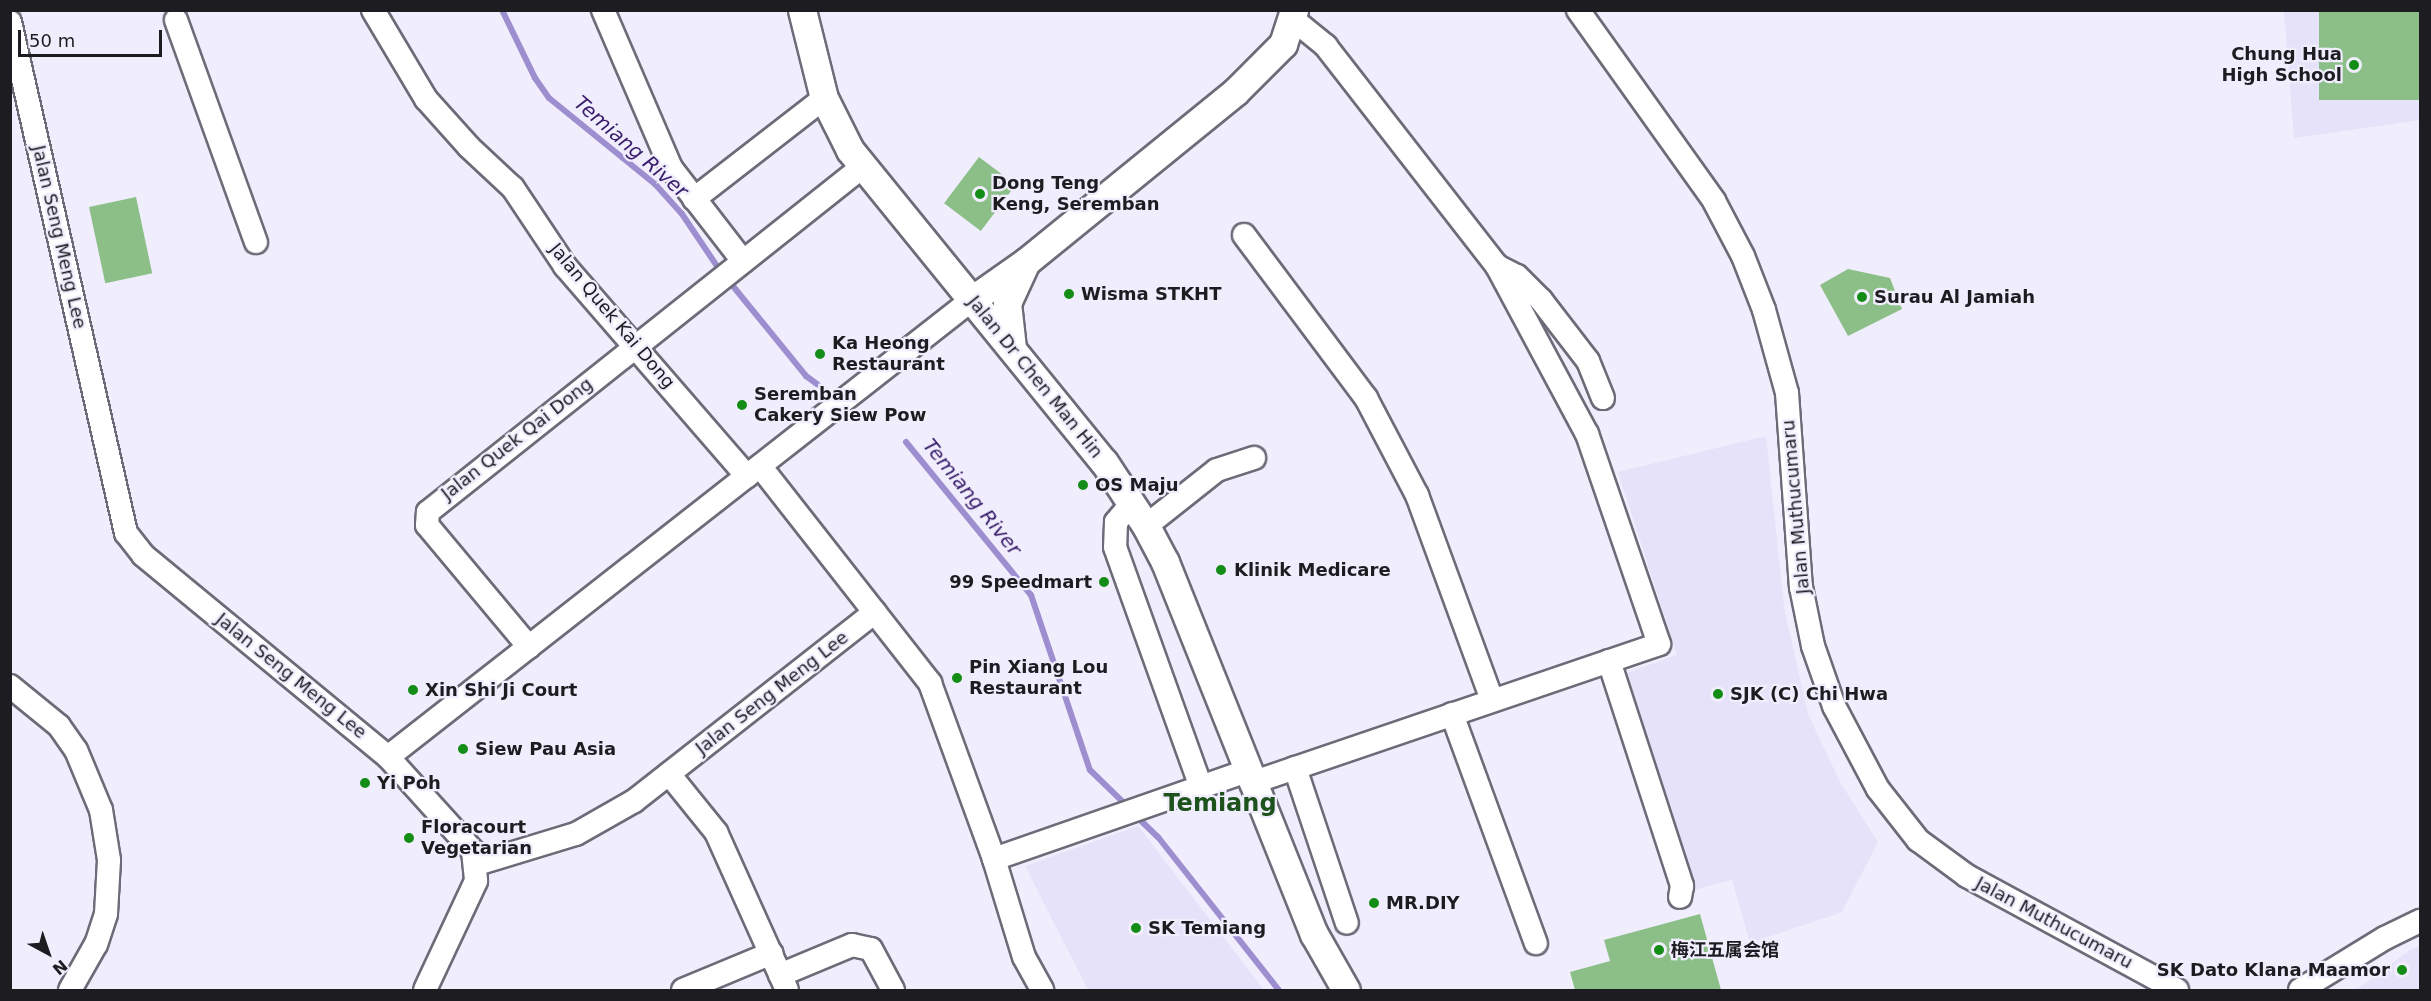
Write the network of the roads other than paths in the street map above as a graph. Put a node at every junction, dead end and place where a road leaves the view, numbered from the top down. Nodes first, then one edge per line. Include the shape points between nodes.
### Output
1 (373, 10) edge
2 (603, 10) edge
3 (802, 10) edge
4 (1578, 10) edge
5 (1294, 15) edge
6 (176, 20) dead end
7 (10, 22) edge
8 (824, 98) junction
9 (862, 167) junction
10 (694, 199) junction
11 (1244, 235) dead end
12 (256, 242) dead end
13 (936, 257) junction
14 (1026, 261) junction
15 (738, 265) junction
16 (1497, 266) junction
17 (973, 299) junction
18 (636, 345) junction
19 (1013, 349) junction
20 (1603, 398) dead end
21 (1254, 458) dead end
22 (753, 471) junction
23 (1132, 503) junction
24 (1146, 526) junction
25 (875, 612) junction
26 (529, 647) junction
27 (1609, 661) junction
28 (10, 686) edge
29 (1492, 700) junction
30 (1452, 714) junction
31 (388, 757) junction
32 (1295, 768) junction
33 (669, 774) junction
34 (1249, 777) junction
35 (1201, 788) junction
36 (994, 859) junction
37 (477, 864) junction
38 (1680, 897) dead end
39 (2421, 921) edge
40 (1347, 923) dead end
41 (1536, 943) dead end
42 (772, 953) junction
43 (784, 983) edge
44 (70, 990) edge
45 (425, 990) edge
46 (683, 990) edge
47 (893, 990) edge
48 (1041, 990) edge
49 (1346, 990) edge
50 (2177, 990) edge
51 (2300, 990) edge

1 - 18 street, Jalan Quek Kai Dong via 426,99 513,188 565,266
2 - 10 street via 671,168
3 - 8 street, Jalan Dr Chen Man Hin
4 - 50 street, Jalan Muthucumaru via 1714,201 1743,256 1764,310 1787,393 1801,587 1813,646 1834,706 1878,789 1918,840 1967,876
5 - 14 street via 1283,44 1235,92
5 - 16 street via 1326,46
6 - 12 street
7 - 31 street, Jalan Seng Meng Lee via 126,533 143,555
8 - 9 street, Jalan Dr Chen Man Hin
8 - 10 street
9 - 13 street, Jalan Dr Chen Man Hin
9 - 15 street, Jalan Quek Qai Dong
10 - 15 street
11 - 29 street via 1366,398 1417,495
13 - 14 street via 975,274
13 - 17 street, Jalan Dr Chen Man Hin
14 - 17 street
14 - 19 street via 1007,303
15 - 18 street, Jalan Quek Qai Dong
16 - 20 street via 1517,276 1541,300 1588,361
16 - 27 street via 1587,434 1659,644
17 - 19 street, Jalan Dr Chen Man Hin
17 - 22 street
18 - 22 street, Jalan Quek Kai Dong
18 - 26 street, Jalan Quek Qai Dong via 428,512 427,525
19 - 23 street, Jalan Dr Chen Man Hin
21 - 24 street via 1217,470
22 - 25 street, Jalan Quek Kai Dong
22 - 26 street
23 - 24 street, Jalan Dr Chen Man Hin
23 - 35 street via 1116,522 1115,547
24 - 34 street, Jalan Dr Chen Man Hin via 1165,562
25 - 33 street, Jalan Seng Meng Lee
25 - 36 street, Jalan Quek Kai Dong via 930,683
26 - 31 street
27 - 29 street
27 - 38 street via 1682,886
28 - 44 street via 59,726 85,767 101,810 109,869 106,914 96,944
29 - 30 street
30 - 32 street
30 - 41 street
31 - 37 street, Jalan Seng Meng Lee via 472,851
32 - 34 street
32 - 40 street
33 - 37 street, Jalan Seng Meng Lee via 591,828
33 - 42 street via 716,832
34 - 35 street
34 - 49 street, Jalan Dr Chen Man Hin via 1322,952
35 - 36 street
36 - 48 street, Jalan Quek Kai Dong via 1024,957
37 - 45 street via 476,881
39 - 51 street via 2385,938
42 - 43 street
42 - 46 street
43 - 47 street via 852,945 871,949

